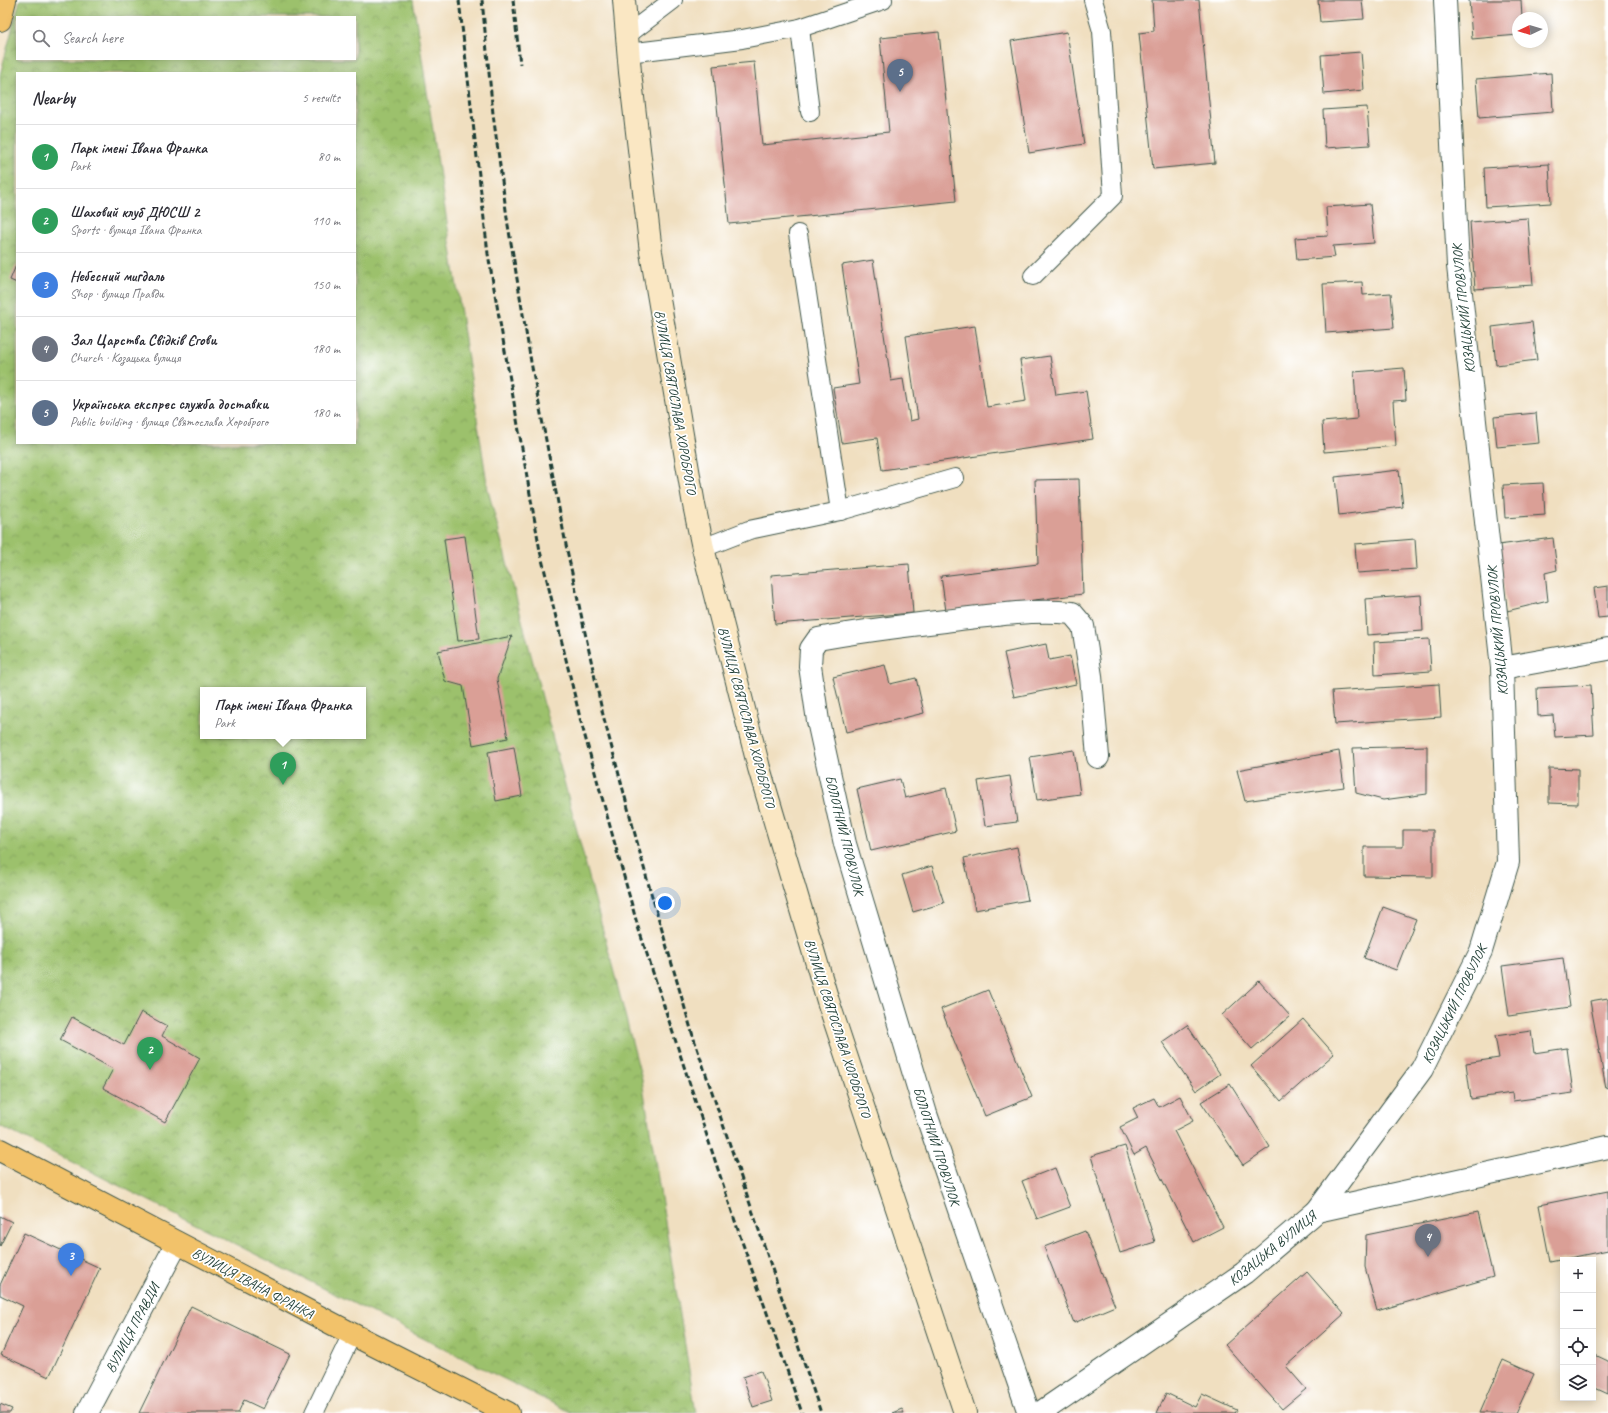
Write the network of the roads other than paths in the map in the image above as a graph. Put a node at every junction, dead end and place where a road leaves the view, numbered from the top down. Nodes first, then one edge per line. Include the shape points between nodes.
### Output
1 (5, 0) edge
2 (624, 0) edge
3 (673, 0) edge
4 (882, 0) edge
5 (1093, 0) edge
6 (1445, 0) edge
7 (0, 20) edge
8 (800, 28) junction
9 (627, 44) junction
10 (810, 112) dead end
11 (798, 234) dead end
12 (1033, 276) dead end
13 (955, 478) dead end
14 (840, 511) junction
15 (703, 548) junction
16 (1608, 649) edge
17 (1502, 668) junction
18 (1098, 757) dead end
19 (1608, 1147) edge
20 (0, 1150) edge
21 (1317, 1211) junction
22 (176, 1242) junction
23 (352, 1334) junction
24 (87, 1413) edge
25 (314, 1413) edge
26 (508, 1413) edge
27 (965, 1413) edge
28 (1029, 1413) edge
29 (1040, 1413) edge

1 - 7 main road
2 - 9 main road, ВУЛИЦЯ СВЯТОСЛАВА ХОРОБРОГО
3 - 9 lane
4 - 8 lane
5 - 12 lane via 1102,31 1113,196
6 - 17 street, КОЗАЦЬКИЙ ПРОВУЛОК via 1458,266
8 - 9 lane via 742,39
8 - 10 lane
9 - 15 main road, ВУЛИЦЯ СВЯТОСЛАВА ХОРОБРОГО via 651,252
11 - 14 lane
13 - 14 lane
14 - 15 lane via 749,530
15 - 27 main road, ВУЛИЦЯ СВЯТОСЛАВА ХОРОБРОГО via 759,768 828,1001
16 - 17 street
17 - 21 street, КОЗАЦЬКИЙ ПРОВУЛОК via 1508,862 1481,951 1422,1068
18 - 28 street, БОЛОТНИЙ ПРОВУЛОК via 1091,676 1083,626 1072,613 1056,611 1012,614 848,633 818,639 811,649 810,666 818,721 845,844 926,1114
19 - 21 street, КОЗАЦЬКА ВУЛИЦЯ
20 - 22 main road, ВУЛИЦЯ ІВАНА ФРАНКА
21 - 29 street, КОЗАЦЬКА ВУЛИЦЯ via 1244,1273
22 - 23 main road, ВУЛИЦЯ ІВАНА ФРАНКА
22 - 24 street, ВУЛИЦЯ ПРАВДИ
23 - 25 lane
23 - 26 main road, ВУЛИЦЯ ІВАНА ФРАНКА

